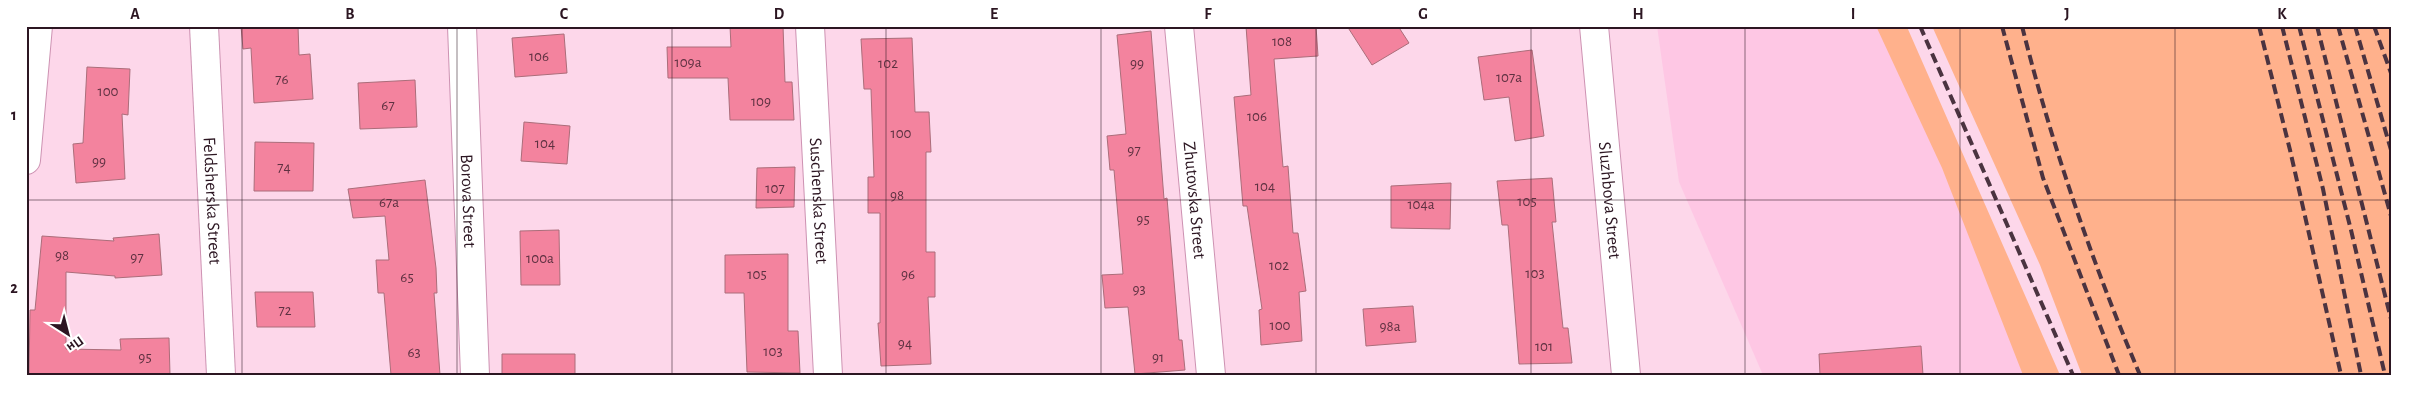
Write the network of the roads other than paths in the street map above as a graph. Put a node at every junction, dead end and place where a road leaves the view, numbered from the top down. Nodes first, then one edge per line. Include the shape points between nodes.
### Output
1 (38, 26) edge
2 (204, 26) edge
3 (462, 26) edge
4 (810, 26) edge
5 (1179, 26) edge
6 (1594, 26) edge
7 (26, 160) edge
8 (221, 375) edge
9 (475, 375) edge
10 (828, 375) edge
11 (1211, 375) edge
12 (1626, 375) edge

1 - 7 street
2 - 8 street, Feldsherska Street
3 - 9 street, Borova Street
4 - 10 street, Suschenska Street
5 - 11 street, Zhutovska Street
6 - 12 street, Sluzhbova Street

